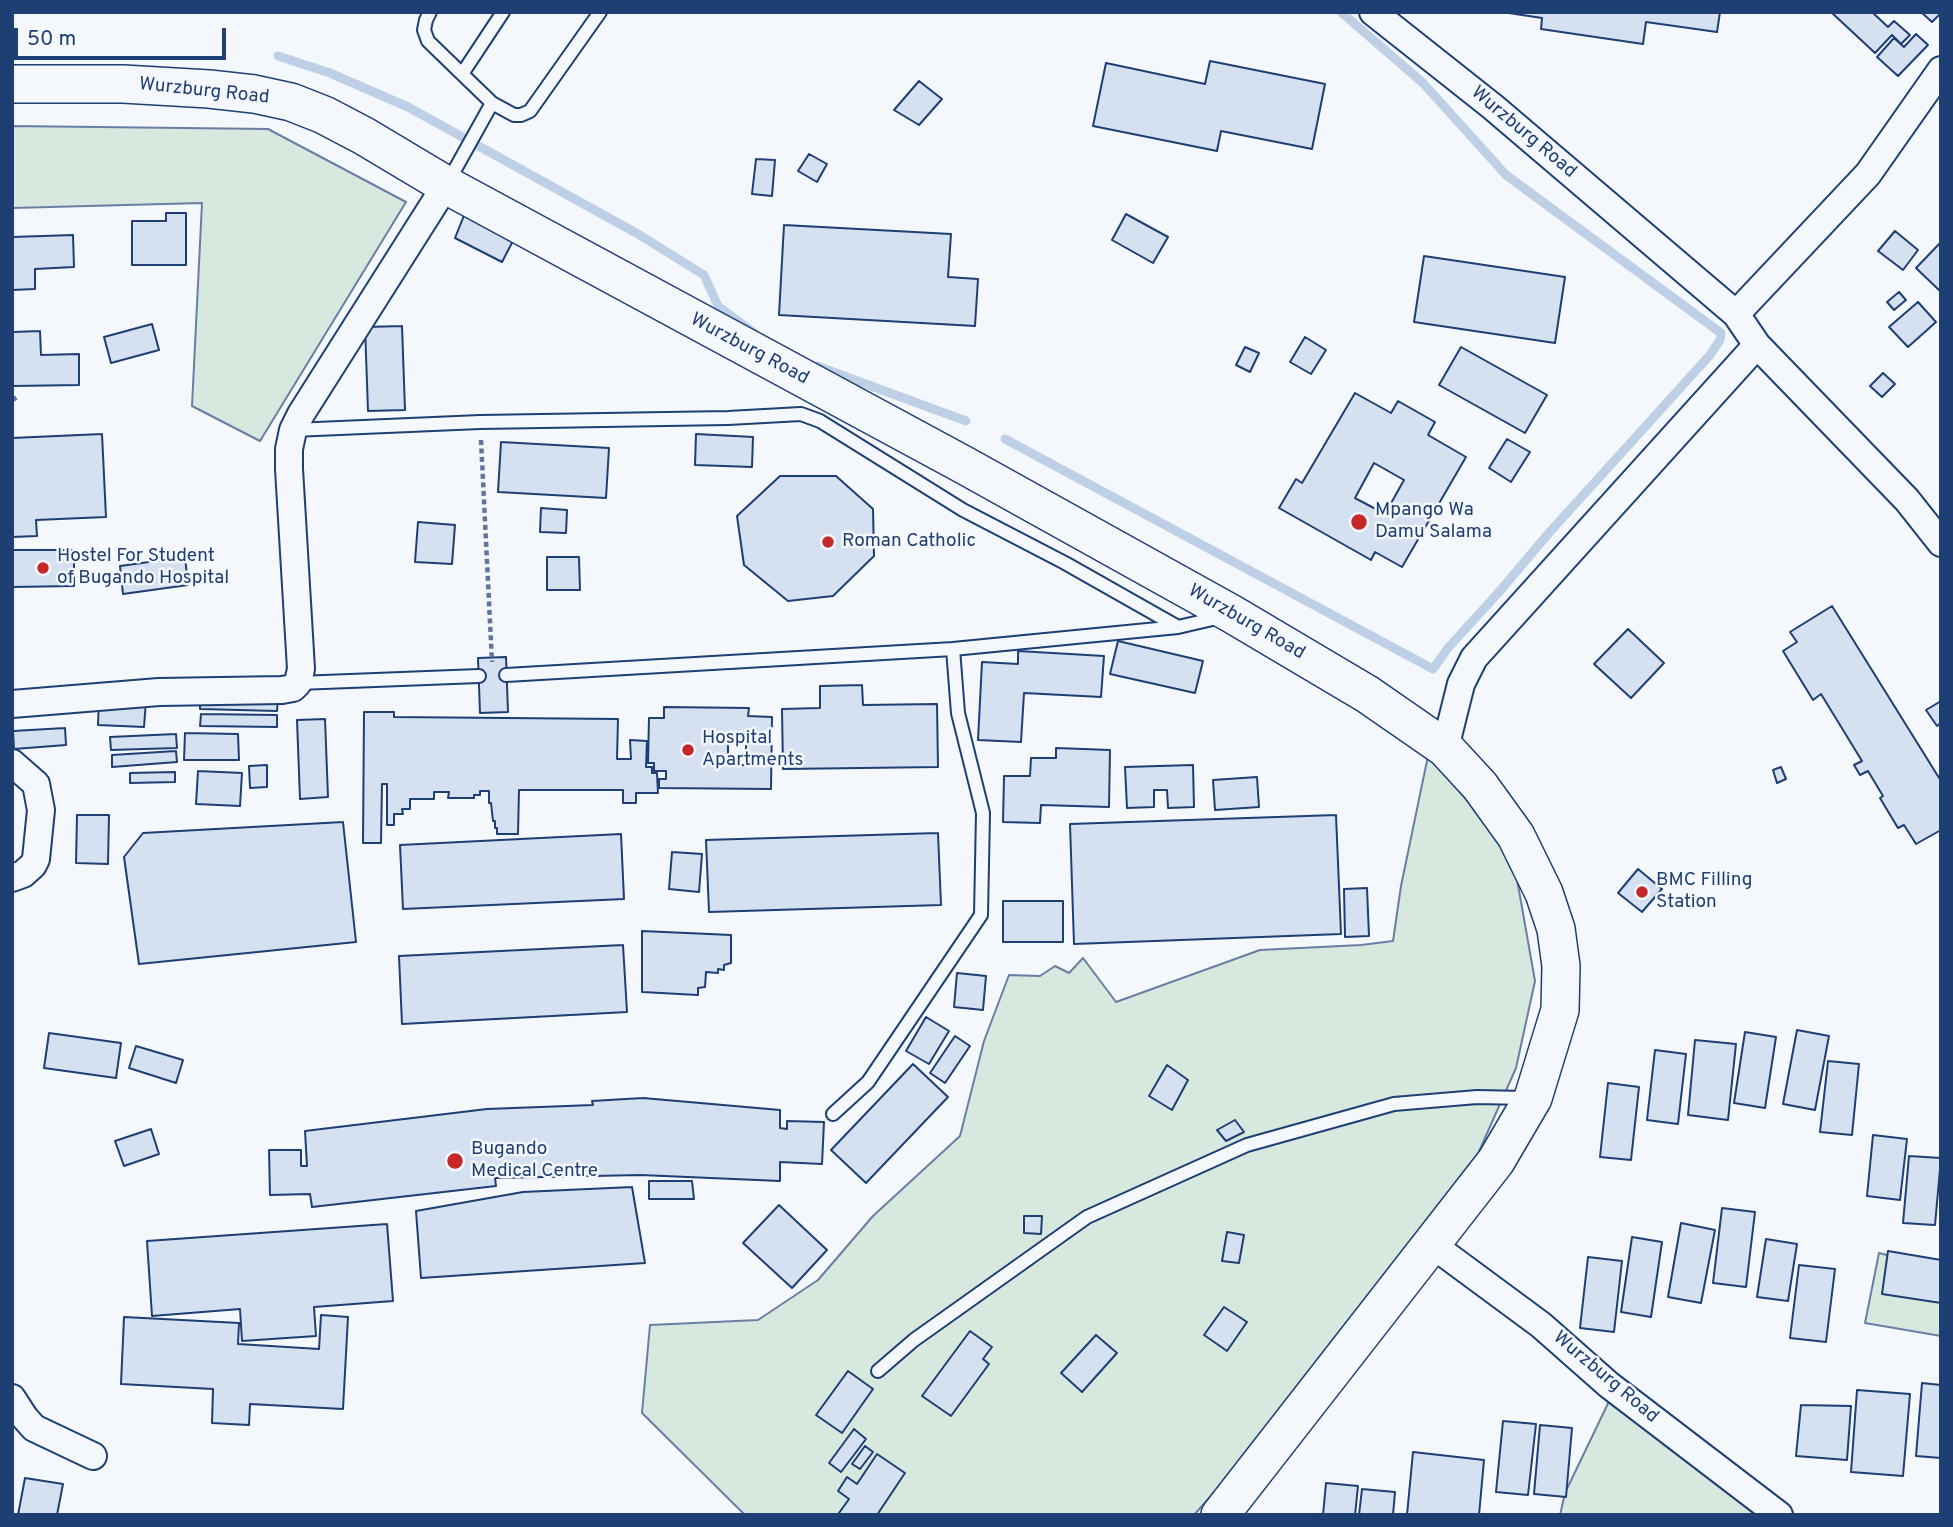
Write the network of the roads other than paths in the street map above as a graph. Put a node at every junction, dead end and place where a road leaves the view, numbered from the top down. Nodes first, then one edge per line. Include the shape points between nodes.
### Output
1 (430, 12) edge
2 (503, 12) edge
3 (600, 12) edge
4 (1373, 12) edge
5 (1941, 70) edge
6 (462, 74) junction
7 (12, 83) edge
8 (492, 103) junction
9 (446, 186) junction
10 (1737, 314) junction
11 (1757, 345) junction
12 (293, 430) junction
13 (1941, 543) edge
14 (1232, 614) junction
15 (1178, 627) junction
16 (953, 649) junction
17 (506, 675) dead end
18 (479, 676) dead end
19 (298, 683) junction
20 (12, 704) edge
21 (1445, 748) junction
22 (12, 763) edge
23 (12, 878) edge
24 (1533, 1098) junction
25 (833, 1114) dead end
26 (1430, 1243) junction
27 (878, 1371) dead end
28 (12, 1398) edge
29 (93, 1456) dead end
30 (1220, 1515) edge
31 (1779, 1515) edge

1 - 6 lane via 424,30 428,41
2 - 6 lane
3 - 8 lane via 530,110 514,115
4 - 10 street, Wurzburg Road via 1493,107
5 - 10 street via 1868,174
6 - 8 lane
7 - 9 main road, Wurzburg Road via 209,89 291,102 364,136
8 - 9 lane
9 - 12 street
9 - 14 main road, Wurzburg Road
10 - 11 street, Wurzburg Road
11 - 13 street, Wurzburg Road via 1907,500
11 - 21 street via 1474,658 1461,684
12 - 15 lane via 801,414 820,421 963,510
12 - 19 street via 289,469 301,669
14 - 15 lane
14 - 21 main road, Wurzburg Road via 1367,694
15 - 16 lane
16 - 17 lane
16 - 25 lane via 958,713 983,813 981,915 868,1082
18 - 19 lane
19 - 20 street via 288,689 159,692
21 - 24 main road, Wurzburg Road via 1516,836 1556,929 1560,1010
22 - 23 street via 36,784 41,810 36,859 23,874
24 - 26 main road, Wurzburg Road via 1496,1161
24 - 27 lane via 1394,1104 1247,1145 1087,1217 914,1340
26 - 30 main road, Wurzburg Road
26 - 31 street, Wurzburg Road via 1541,1325 1609,1385
28 - 29 street via 34,1427

